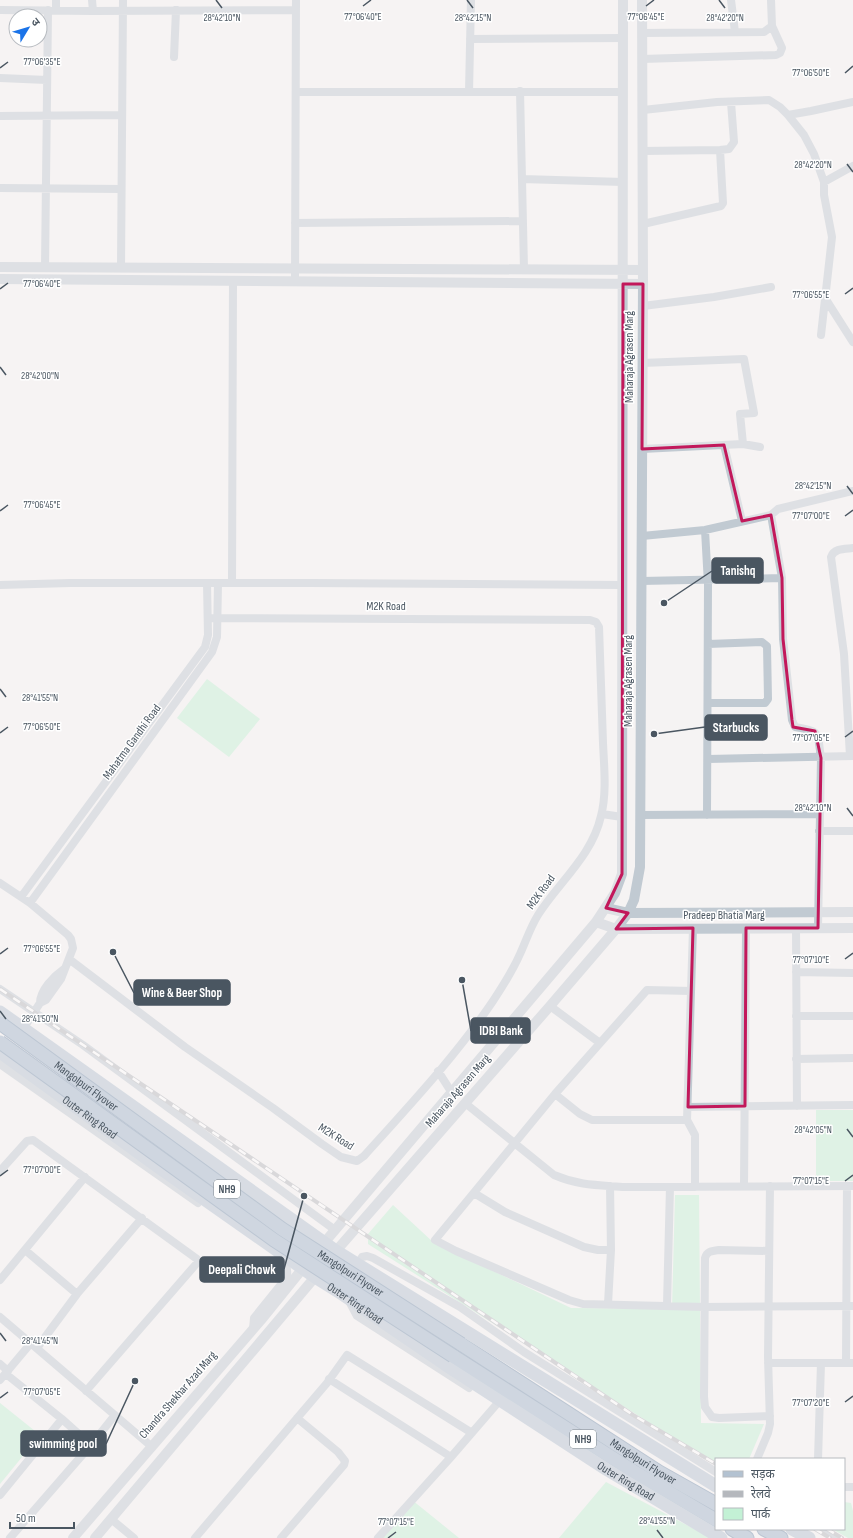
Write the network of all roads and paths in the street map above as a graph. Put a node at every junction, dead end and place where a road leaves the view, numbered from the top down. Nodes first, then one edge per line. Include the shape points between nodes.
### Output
1 (56, 0) edge
2 (92, 0) edge
3 (123, 0) edge
4 (296, 0) edge
5 (470, 0) edge
6 (623, 0) edge
7 (642, 0) edge
8 (730, 0) edge
9 (771, 0) edge
10 (0, 10) edge
11 (52, 10) junction
12 (122, 10) junction
13 (176, 10) junction
14 (296, 10) junction
15 (93, 11) junction
16 (772, 26) junction
17 (642, 32) junction
18 (735, 32) junction
19 (623, 38) junction
20 (470, 39) junction
21 (174, 57) dead end
22 (642, 60) junction
23 (0, 78) edge
24 (47, 80) junction
25 (520, 91) junction
26 (296, 92) junction
27 (469, 92) junction
28 (623, 92) junction
29 (731, 102) junction
30 (853, 102) edge
31 (642, 110) junction
32 (788, 114) junction
33 (122, 115) junction
34 (0, 116) edge
35 (47, 116) junction
36 (720, 150) junction
37 (643, 151) junction
38 (853, 166) edge
39 (522, 179) junction
40 (623, 182) junction
41 (824, 182) junction
42 (0, 188) edge
43 (46, 188) junction
44 (121, 189) junction
45 (523, 221) junction
46 (295, 223) junction
47 (643, 224) junction
48 (0, 267) edge
49 (45, 267) junction
50 (121, 268) junction
51 (295, 269) junction
52 (524, 269) junction
53 (623, 270) junction
54 (643, 270) junction
55 (0, 279) edge
56 (233, 280) junction
57 (295, 281) junction
58 (623, 284) junction
59 (643, 284) junction
60 (771, 287) dead end
61 (826, 298) junction
62 (643, 306) junction
63 (821, 335) dead end
64 (853, 342) edge
65 (642, 363) junction
66 (743, 444) junction
67 (724, 445) junction
68 (760, 447) dead end
69 (642, 449) junction
70 (853, 491) edge
71 (771, 515) junction
72 (742, 521) junction
73 (705, 530) junction
74 (642, 536) junction
75 (853, 548) edge
76 (782, 578) junction
77 (708, 579) junction
78 (641, 581) junction
79 (207, 583) junction
80 (218, 583) junction
81 (232, 583) junction
82 (0, 585) edge
83 (622, 585) junction
84 (213, 618) junction
85 (708, 644) junction
86 (708, 703) junction
87 (850, 721) edge
88 (852, 756) edge
89 (821, 758) junction
90 (708, 759) junction
91 (602, 814) junction
92 (820, 814) junction
93 (640, 815) junction
94 (707, 815) junction
95 (622, 817) junction
96 (819, 831) junction
97 (853, 831) edge
98 (0, 883) edge
99 (22, 897) junction
100 (30, 903) junction
101 (606, 908) junction
102 (818, 912) junction
103 (853, 912) edge
104 (628, 913) junction
105 (596, 922) junction
106 (616, 928) junction
107 (693, 928) junction
108 (746, 928) junction
109 (796, 928) junction
110 (818, 928) junction
111 (853, 928) edge
112 (69, 959) junction
113 (796, 972) junction
114 (853, 973) edge
115 (0, 989) edge
116 (691, 991) junction
117 (550, 1006) junction
118 (0, 1012) edge
119 (34, 1012) junction
120 (796, 1016) junction
121 (853, 1016) edge
122 (0, 1023) edge
123 (23, 1029) junction
124 (0, 1042) edge
125 (600, 1043) junction
126 (0, 1052) edge
127 (853, 1058) edge
128 (796, 1059) junction
129 (0, 1064) edge
130 (438, 1071) junction
131 (452, 1093) junction
132 (555, 1094) junction
133 (465, 1103) junction
134 (853, 1105) edge
135 (745, 1106) junction
136 (797, 1106) junction
137 (688, 1107) junction
138 (687, 1120) junction
139 (515, 1143) junction
140 (185, 1144) junction
141 (393, 1162) junction
142 (0, 1171) edge
143 (165, 1172) junction
144 (405, 1173) junction
145 (85, 1177) junction
146 (610, 1186) junction
147 (744, 1186) junction
148 (770, 1186) junction
149 (850, 1186) edge
150 (670, 1187) junction
151 (695, 1187) junction
152 (474, 1192) junction
153 (142, 1218) junction
154 (336, 1230) junction
155 (324, 1243) junction
156 (25, 1250) junction
157 (610, 1250) junction
158 (336, 1251) junction
159 (769, 1251) junction
160 (358, 1265) junction
161 (303, 1268) junction
162 (315, 1277) junction
163 (0, 1280) edge
164 (78, 1294) junction
165 (404, 1294) junction
166 (347, 1298) junction
167 (608, 1304) junction
168 (667, 1305) junction
169 (850, 1306) edge
170 (705, 1307) junction
171 (769, 1307) junction
172 (0, 1317) edge
173 (262, 1318) junction
174 (385, 1323) junction
175 (272, 1328) junction
176 (252, 1329) junction
177 (34, 1346) junction
178 (768, 1363) junction
179 (821, 1363) junction
180 (850, 1363) edge
181 (0, 1364) edge
182 (7, 1372) junction
183 (329, 1379) junction
184 (0, 1380) edge
185 (86, 1391) junction
186 (496, 1405) junction
187 (115, 1415) junction
188 (770, 1416) junction
189 (297, 1418) junction
190 (62, 1419) junction
191 (472, 1433) junction
192 (91, 1445) junction
193 (151, 1446) junction
194 (451, 1458) junction
195 (757, 1458) edge
196 (818, 1458) edge
197 (715, 1471) edge
198 (715, 1485) edge
199 (0, 1495) edge
200 (715, 1503) edge
201 (111, 1519) junction
202 (715, 1519) edge
203 (734, 1530) edge
204 (766, 1530) edge
205 (794, 1530) edge
206 (822, 1530) edge
207 (10, 1538) edge
208 (73, 1538) edge
209 (95, 1538) edge
210 (134, 1538) edge
211 (195, 1538) edge
212 (281, 1538) edge
213 (378, 1538) edge
214 (711, 1538) edge
215 (721, 1538) edge
216 (747, 1538) edge
217 (781, 1538) edge
218 (809, 1538) edge
219 (836, 1538) edge

1 - 11 street
2 - 15 street
3 - 12 street
4 - 14 street
5 - 20 street
6 - 19 street, Maharaja Agrasen Marg
7 - 17 street, Maharaja Agrasen Marg
8 - 18 street
9 - 16 street
10 - 11 street
11 - 15 street
11 - 24 street
12 - 13 street
12 - 15 street
12 - 33 street
13 - 14 street
13 - 21 street
14 - 26 street
16 - 18 street via 764,32
16 - 22 street via 782,48 776,55
17 - 18 street
17 - 22 street, Maharaja Agrasen Marg
19 - 20 street
19 - 28 street, Maharaja Agrasen Marg
20 - 27 street
22 - 31 street, Maharaja Agrasen Marg
23 - 24 street
24 - 35 street
25 - 27 street
25 - 28 street
25 - 39 street
26 - 27 street
26 - 46 street
28 - 40 street, Maharaja Agrasen Marg
29 - 31 street
29 - 32 street via 769,100
29 - 36 street via 734,142 729,149
30 - 32 street
31 - 37 street, Maharaja Agrasen Marg
32 - 41 street via 804,135
33 - 35 street
33 - 44 street
34 - 35 street
35 - 43 street
36 - 37 street
36 - 47 street via 723,203 721,206
37 - 47 street, Maharaja Agrasen Marg
38 - 41 street
39 - 40 street
39 - 45 street
40 - 53 street, Maharaja Agrasen Marg
41 - 61 street via 832,237
42 - 43 street
43 - 44 street
43 - 49 street
44 - 50 street
45 - 46 street
45 - 52 street
46 - 51 street
47 - 54 street, Maharaja Agrasen Marg
48 - 49 street
49 - 50 street
50 - 51 street
51 - 52 street
51 - 57 street
52 - 53 street
53 - 54 street
53 - 58 street, Maharaja Agrasen Marg
54 - 59 street, Maharaja Agrasen Marg
55 - 56 street
56 - 57 street
56 - 81 street
57 - 58 street
58 - 59 street
58 - 83 street, Maharaja Agrasen Marg
59 - 62 street, Maharaja Agrasen Marg
60 - 62 street
61 - 63 street
61 - 64 street
62 - 65 street, Maharaja Agrasen Marg
65 - 66 street via 744,359 754,413 740,414
65 - 69 street, Maharaja Agrasen Marg
66 - 67 street
66 - 68 street
67 - 69 street
67 - 72 street
69 - 74 street, Maharaja Agrasen Marg
70 - 71 street via 778,509
71 - 72 street
71 - 76 street
72 - 73 street
73 - 74 street
73 - 77 street
74 - 78 street, Maharaja Agrasen Marg
75 - 87 street via 836,550 831,557
76 - 77 street
76 - 89 street via 783,639 792,720 795,727 815,731
77 - 78 street
77 - 85 street
78 - 93 street, Maharaja Agrasen Marg
79 - 80 street
79 - 82 street
79 - 84 street, Mahatma Gandhi Road
80 - 81 street
80 - 84 street, Mahatma Gandhi Road
81 - 83 street
83 - 95 street, Maharaja Agrasen Marg
84 - 91 street, M2K Road via 596,622 599,627 604,773
84 - 99 street, Mahatma Gandhi Road via 205,647
84 - 100 street, Mahatma Gandhi Road via 217,638 212,652
85 - 86 street
85 - 86 street via 762,642 767,646 768,699 765,703
86 - 90 street
87 - 88 street
88 - 89 street
89 - 90 street
89 - 92 street
90 - 94 street
91 - 95 street
91 - 130 street, M2K Road via 597,832 588,848 538,916 515,965 492,1002
92 - 94 street
92 - 96 street
93 - 94 street
93 - 104 street, Maharaja Agrasen Marg via 640,867 634,900
95 - 101 street, Maharaja Agrasen Marg via 622,874
96 - 97 street
96 - 102 street
98 - 99 street
99 - 100 street
100 - 112 street via 71,939 73,948
101 - 104 street, Pradeep Bhatia Marg
101 - 105 street, Maharaja Agrasen Marg
102 - 103 street, Pradeep Bhatia Marg
102 - 104 street, Pradeep Bhatia Marg
102 - 110 street
104 - 106 street, Maharaja Agrasen Marg
105 - 106 street, Pradeep Bhatia Marg
105 - 131 street, Maharaja Agrasen Marg
106 - 107 street, Pradeep Bhatia Marg
106 - 117 street, Maharaja Agrasen Marg
107 - 108 street, Pradeep Bhatia Marg
107 - 116 street
108 - 109 street, Pradeep Bhatia Marg
108 - 135 street
109 - 110 street, Pradeep Bhatia Marg
109 - 113 street
110 - 111 street, Pradeep Bhatia Marg
112 - 119 street via 61,979
112 - 130 street, M2K Road via 185,1046 322,1144 349,1160 357,1161 364,1156
113 - 114 street
113 - 120 street
115 - 119 street
116 - 125 street via 647,990
116 - 137 street
117 - 125 street
117 - 133 street, Maharaja Agrasen Marg
118 - 123 main road
119 - 123 street
119 - 154 street
120 - 121 street
120 - 128 street
122 - 200 highway, Mangolpuri Flyover / NH9, bridge via 282,1229 659,1472
123 - 140 main road
124 - 202 highway, Mangolpuri Flyover / NH9, bridge via 274,1240 633,1471
125 - 132 street
126 - 143 main road, Outer Ring Road
127 - 128 street
128 - 136 street
129 - 176 street via 285,1263 288,1269 287,1277 254,1318
130 - 131 street
131 - 141 street, Maharaja Agrasen Marg
132 - 138 street via 592,1120
132 - 139 street
133 - 139 street
133 - 144 street, Maharaja Agrasen Marg
134 - 136 street
135 - 136 street
135 - 137 street
135 - 147 street
137 - 138 street
138 - 151 street via 695,1135
139 - 146 street via 554,1175 588,1185
139 - 152 street
140 - 143 main road
140 - 155 main road
141 - 144 street
141 - 154 street, Maharaja Agrasen Marg
142 - 145 street via 27,1141 33,1140
143 - 161 main road, Outer Ring Road
144 - 158 street, Maharaja Agrasen Marg
145 - 153 street
145 - 156 street
146 - 150 street
146 - 157 street
147 - 148 street
147 - 151 street
148 - 149 street
148 - 159 street
149 - 169 street
150 - 151 street
150 - 168 street
152 - 157 street via 506,1212 584,1247
152 - 167 street via 435,1240 569,1300 582,1304
153 - 164 street
153 - 185 street via 198,1261
154 - 155 street, Maharaja Agrasen Marg
155 - 158 main road
156 - 163 street
156 - 164 street
157 - 167 street
158 - 160 main road
159 - 170 street via 719,1250 706,1253
159 - 171 street
160 - 165 main road
160 - 197 street via 362,1257 373,1258 460,1306 524,1352
161 - 162 main road, Outer Ring Road
161 - 173 street, Chandra Shekhar Azad Marg
162 - 166 main road, Outer Ring Road
162 - 175 street
164 - 177 street
165 - 174 main road via 404,1312 393,1322
165 - 198 main road
166 - 174 main road, Outer Ring Road
166 - 186 street via 357,1316
167 - 168 street
168 - 170 street
169 - 171 street
169 - 180 street
170 - 171 street
170 - 188 street via 704,1397 708,1413 719,1418
171 - 178 street
172 - 177 street
173 - 175 street
173 - 176 street, Chandra Shekhar Azad Marg
174 - 215 main road, Outer Ring Road via 606,1469
175 - 201 street
176 - 193 street, Chandra Shekhar Azad Marg
177 - 182 street
177 - 185 street
178 - 179 street
178 - 188 street
179 - 180 street
179 - 196 street
181 - 182 street
182 - 184 street
182 - 190 street
183 - 189 street
183 - 191 street via 347,1355
183 - 194 street
185 - 187 street
186 - 191 street
186 - 214 street
187 - 192 street
187 - 193 street
188 - 195 street via 768,1433
189 - 211 street
189 - 212 street via 345,1460 344,1466
190 - 192 street
190 - 199 street
191 - 194 street
192 - 207 street
193 - 208 street, Chandra Shekhar Azad Marg
194 - 213 street
201 - 209 street
201 - 210 street
203 - 216 highway
204 - 217 highway
205 - 218 main road
206 - 219 street

